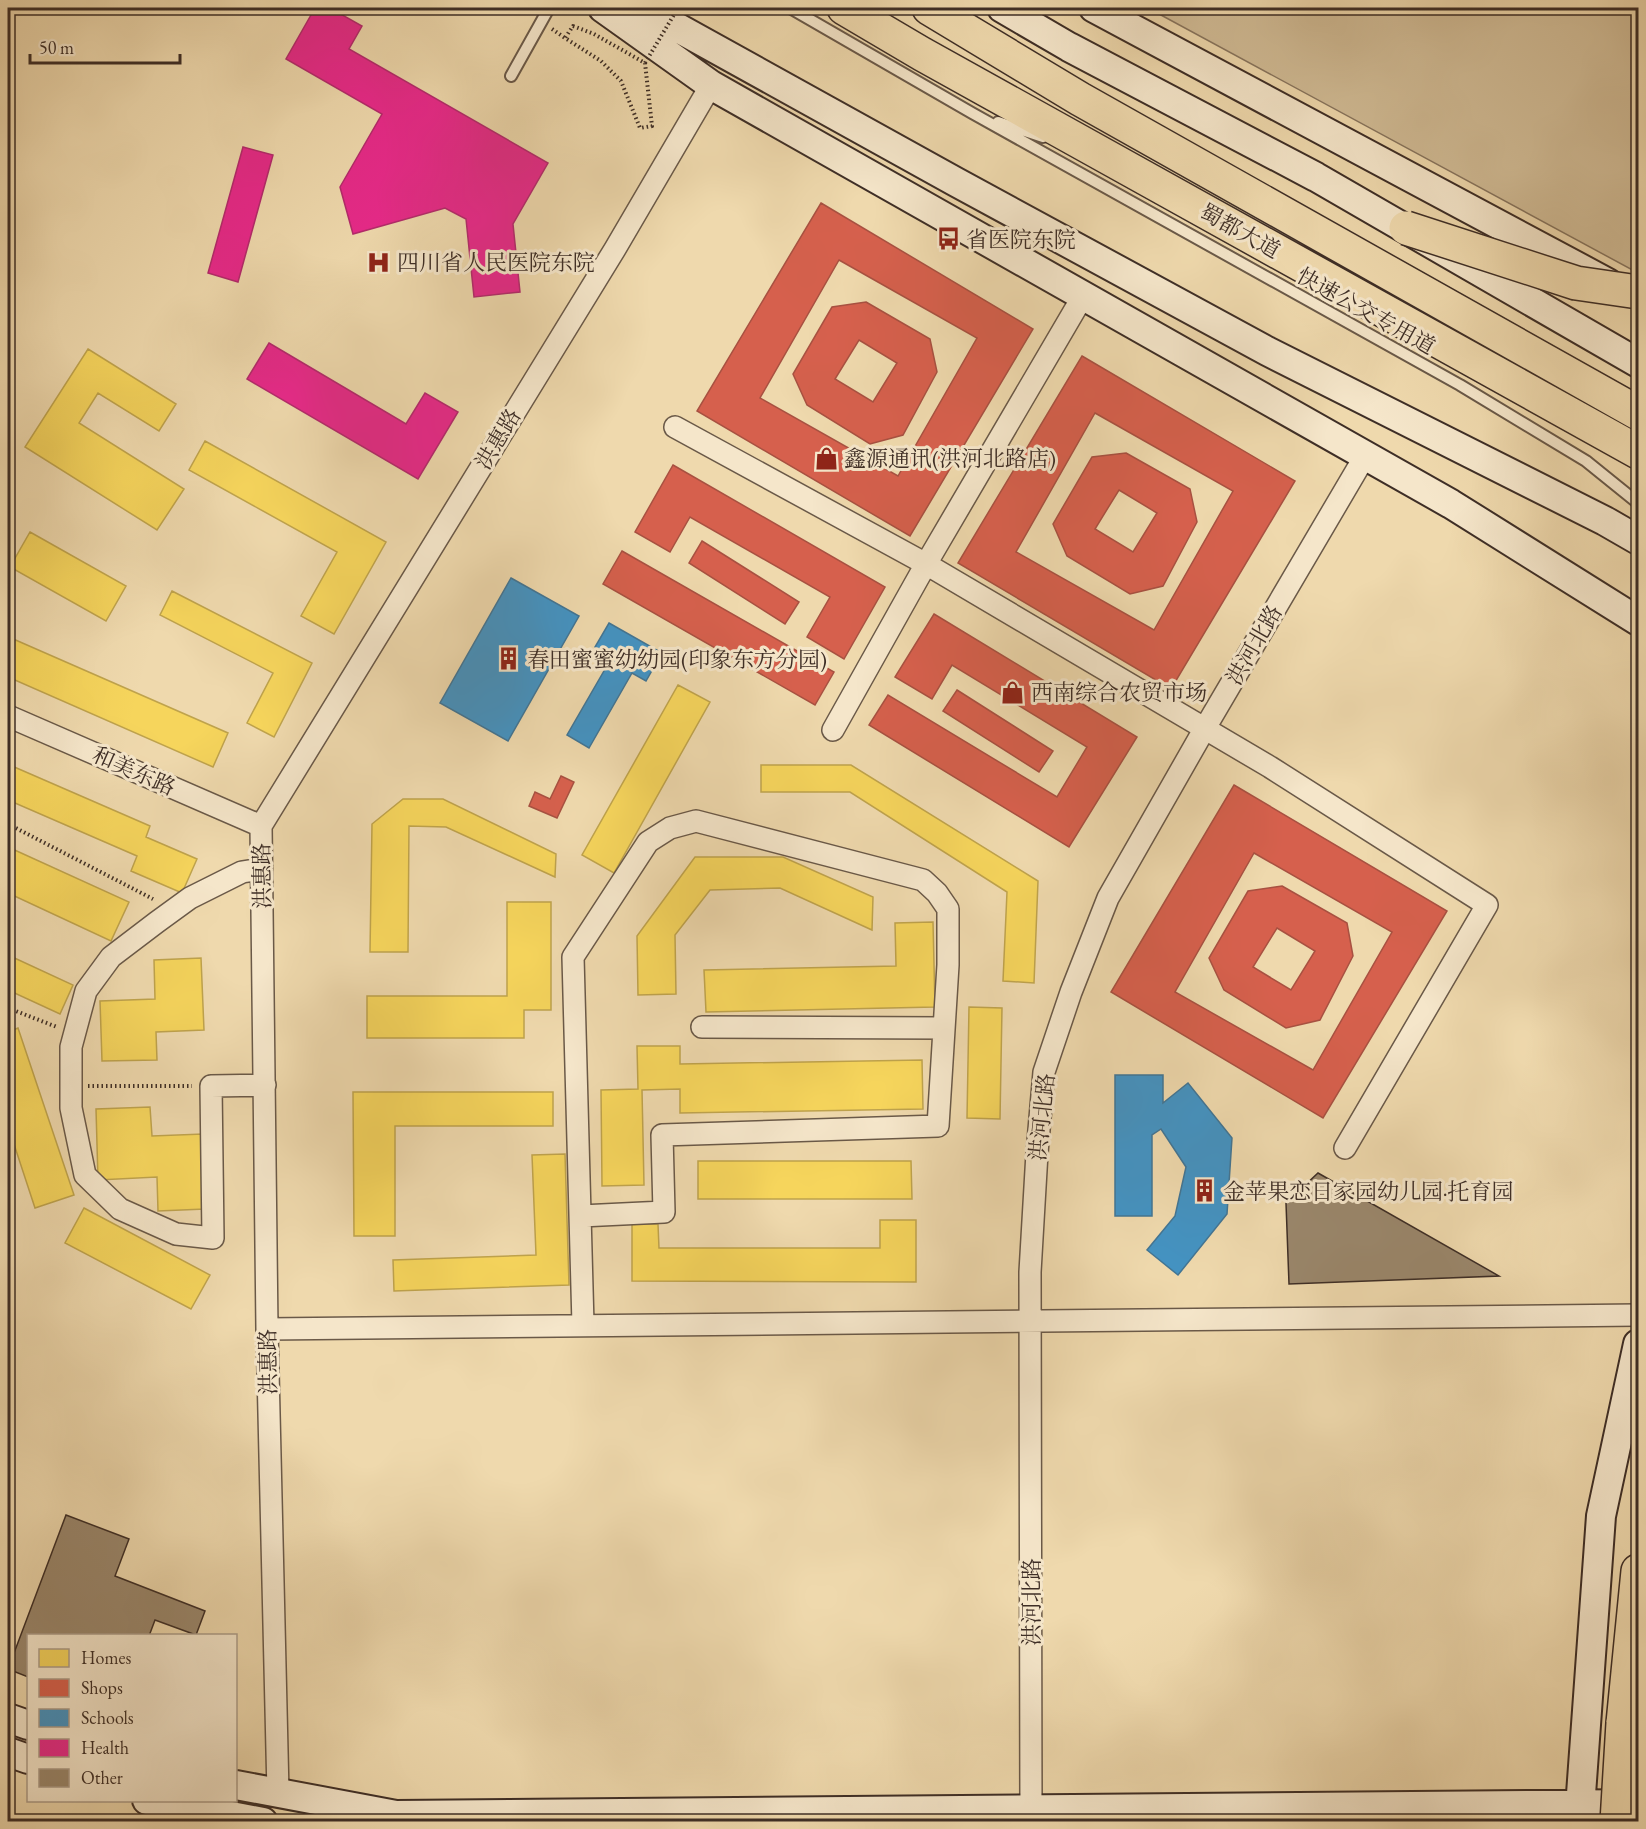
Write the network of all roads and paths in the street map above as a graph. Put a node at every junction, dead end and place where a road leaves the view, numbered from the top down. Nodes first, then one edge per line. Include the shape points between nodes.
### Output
1 (549, 8) edge
2 (603, 8) edge
3 (642, 8) edge
4 (678, 8) edge
5 (790, 8) edge
6 (844, 8) edge
7 (929, 8) edge
8 (1002, 8) edge
9 (1094, 8) edge
10 (552, 29) dead end
11 (565, 38) junction
12 (645, 63) junction
13 (511, 76) dead end
14 (711, 85) junction
15 (972, 113) junction
16 (1406, 228) junction
17 (1638, 292) edge
18 (1083, 296) junction
19 (1638, 300) edge
20 (1638, 363) edge
21 (1638, 413) edge
22 (675, 427) dead end
23 (1625, 449) edge
24 (1365, 456) junction
25 (1638, 503) edge
26 (1638, 540) edge
27 (926, 564) junction
28 (1636, 621) edge
29 (8, 716) edge
30 (1205, 728) junction
31 (833, 730) dead end
32 (8, 824) edge
33 (261, 826) junction
34 (261, 869) junction
35 (174, 910) junction
36 (8, 1008) edge
37 (702, 1027) dead end
38 (944, 1028) junction
39 (75, 1033) junction
40 (265, 1085) junction
41 (71, 1086) junction
42 (211, 1086) junction
43 (1346, 1148) dead end
44 (581, 1216) junction
45 (1638, 1314) edge
46 (1030, 1321) junction
47 (583, 1325) junction
48 (267, 1329) junction
49 (1638, 1344) edge
50 (1638, 1571) edge
51 (8, 1718) edge
52 (27, 1725) edge
53 (8, 1752) edge
54 (27, 1759) edge
55 (237, 1785) edge
56 (278, 1793) junction
57 (158, 1802) edge
58 (1638, 1804) edge
59 (1579, 1813) edge
60 (1031, 1815) edge
61 (263, 1821) edge
62 (1617, 1821) edge

1 - 13 lane
2 - 14 main road
3 - 26 main road via 1267,351
4 - 12 path, bridge
5 - 15 lane, 快速公交专用道
6 - 23 main road, 蜀都大道
7 - 21 main road, 蜀都大道 via 1080,99
8 - 16 main road
9 - 19 main road
10 - 11 path
11 - 12 path via 573,26
11 - 12 path via 601,61 621,81 640,128 652,126
14 - 18 main road
14 - 33 street, 洪惠路 via 609,259
15 - 23 lane, 快速公交专用道 via 1091,153 1588,434
15 - 25 lane, 快速公交专用道 via 1460,385 1586,461
16 - 17 main road, bridge via 1576,283
16 - 20 main road, bridge
18 - 24 main road
18 - 27 street
22 - 27 street
24 - 28 main road via 1451,504
24 - 30 street, 洪河北路
27 - 30 street
27 - 31 street
29 - 33 street, 和美东路
30 - 43 street via 1487,905
30 - 46 street, 洪河北路 via 1108,898 1044,1072
32 - 35 path
33 - 34 street, 洪惠路
34 - 35 street via 242,872
34 - 40 street, 洪惠路
35 - 39 street via 111,957 86,991
36 - 39 path
37 - 38 street
38 - 44 street via 938,1126 662,1135 664,1212
38 - 44 street via 948,909 923,880 696,821 670,828 648,842 573,957
39 - 41 street
40 - 42 street
40 - 48 street, 洪惠路
41 - 42 path
41 - 42 street via 71,1108 85,1175 120,1209 176,1234 213,1238
44 - 47 street
45 - 46 street
46 - 47 street
46 - 60 street, 洪河北路
47 - 48 street
48 - 56 street, 洪惠路
49 - 59 main road via 1601,1516
50 - 62 main road, bridge
51 - 52 main road
53 - 54 main road
55 - 56 main road
56 - 60 main road via 396,1815
57 - 61 main road
58 - 59 main road
59 - 60 main road

